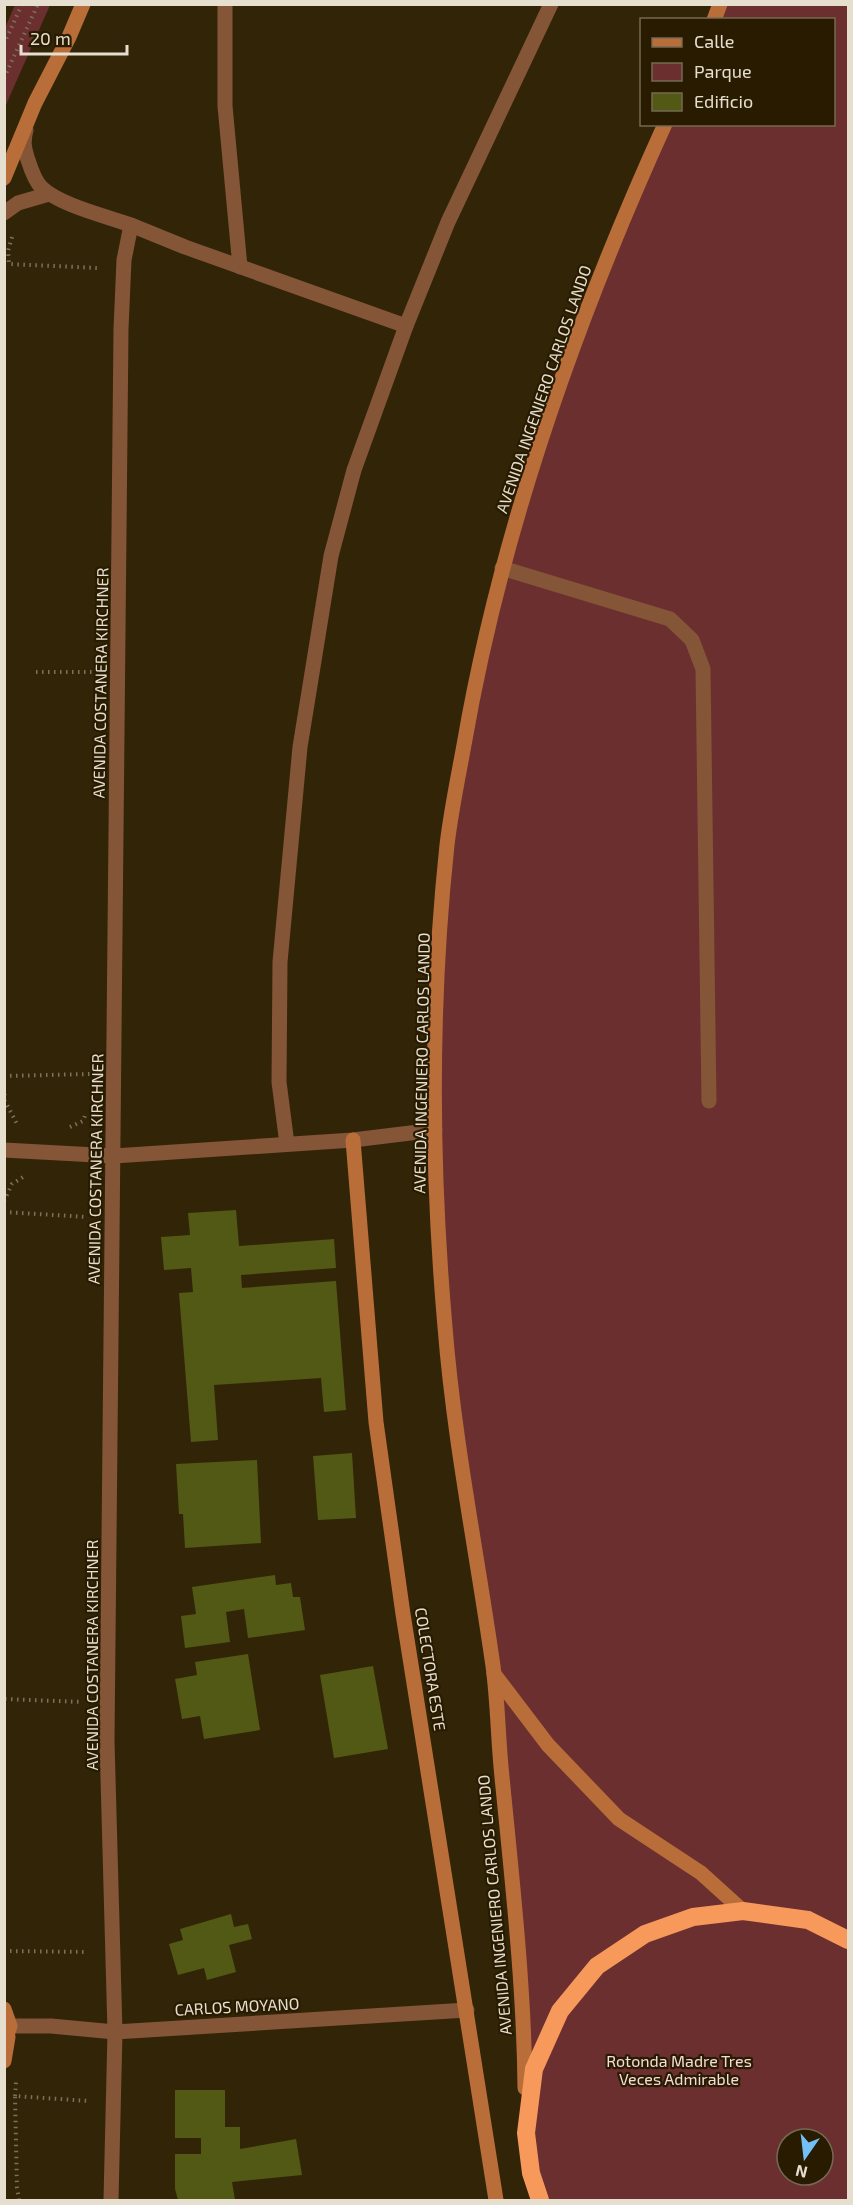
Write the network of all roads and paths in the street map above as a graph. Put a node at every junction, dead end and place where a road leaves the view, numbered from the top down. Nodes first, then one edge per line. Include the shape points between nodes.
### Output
1 (22, 4) edge
2 (38, 4) edge
3 (83, 4) edge
4 (225, 4) edge
5 (551, 4) edge
6 (4, 44) edge
7 (4, 78) edge
8 (35, 103) junction
9 (664, 126) edge
10 (4, 178) edge
11 (49, 194) junction
12 (4, 213) edge
13 (131, 225) junction
14 (15, 228) dead end
15 (240, 267) junction
16 (108, 269) dead end
17 (406, 326) junction
18 (502, 568) junction
19 (36, 672) dead end
20 (96, 672) dead end
21 (91, 1062) dead end
22 (90, 1074) junction
23 (4, 1076) edge
24 (91, 1083) dead end
25 (4, 1088) edge
26 (709, 1101) dead end
27 (86, 1112) dead end
28 (23, 1127) dead end
29 (68, 1128) dead end
30 (435, 1130) junction
31 (353, 1140) junction
32 (287, 1144) junction
33 (4, 1150) edge
34 (114, 1156) junction
35 (4, 1212) edge
36 (91, 1217) dead end
37 (494, 1674) junction
38 (5, 1699) edge
39 (92, 1702) dead end
40 (743, 1911) junction
41 (849, 1940) edge
42 (4, 1951) edge
43 (92, 1952) dead end
44 (4, 2009) edge
45 (467, 2010) junction
46 (115, 2032) junction
47 (8, 2036) edge
48 (4, 2061) edge
49 (18, 2070) dead end
50 (93, 2092) dead end
51 (15, 2096) junction
52 (526, 2133) junction
53 (19, 2200) edge
54 (111, 2200) edge
55 (496, 2200) edge
56 (540, 2200) edge

1 - 6 path
2 - 7 path
3 - 8 street
4 - 15 street via 225,106
5 - 17 street via 448,222
8 - 10 street
8 - 11 street via 23,141 39,184
9 - 18 street, AVENIDA INGENIERO CARLOS LANDO via 623,217 587,312 540,442
11 - 12 street via 18,203
11 - 13 street
13 - 15 street
13 - 34 street, AVENIDA COSTANERA KIRCHNER via 124,260 122,328
14 - 16 path via 8,251 9,264
15 - 17 street
17 - 32 street via 354,470 332,556 300,747 280,962 279,1082
18 - 26 street via 670,619 692,640 703,669
18 - 30 street, AVENIDA INGENIERO CARLOS LANDO via 476,675 447,840 436,965
19 - 20 path
21 - 22 path
22 - 23 path
22 - 24 path
25 - 28 path via 5,1101 16,1124
27 - 29 path via 83,1121
30 - 31 street
30 - 37 street, AVENIDA INGENIERO CARLOS LANDO via 445,1330
31 - 32 street
31 - 45 street, COLECTORA ESTE via 376,1422
32 - 34 street
33 - 34 street
34 - 46 street, AVENIDA COSTANERA KIRCHNER via 107,1741
35 - 36 path
37 - 40 street, AVENIDA INGENIERO CARLOS LANDO via 548,1745 619,1819 700,1873
37 - 52 street, AVENIDA INGENIERO CARLOS LANDO via 521,1958
38 - 39 path
40 - 41 highway via 808,1920
40 - 52 highway via 693,1917 645,1934 597,1966 560,2011 534,2069
42 - 43 path
44 - 47 street
45 - 46 street, CARLOS MOYANO
45 - 55 street, COLECTORA ESTE
46 - 47 street, CARLOS MOYANO via 51,2026
46 - 54 street, AVENIDA COSTANERA KIRCHNER
47 - 48 street
49 - 51 path
50 - 51 path via 93,2101
51 - 53 path
52 - 56 highway via 531,2173

